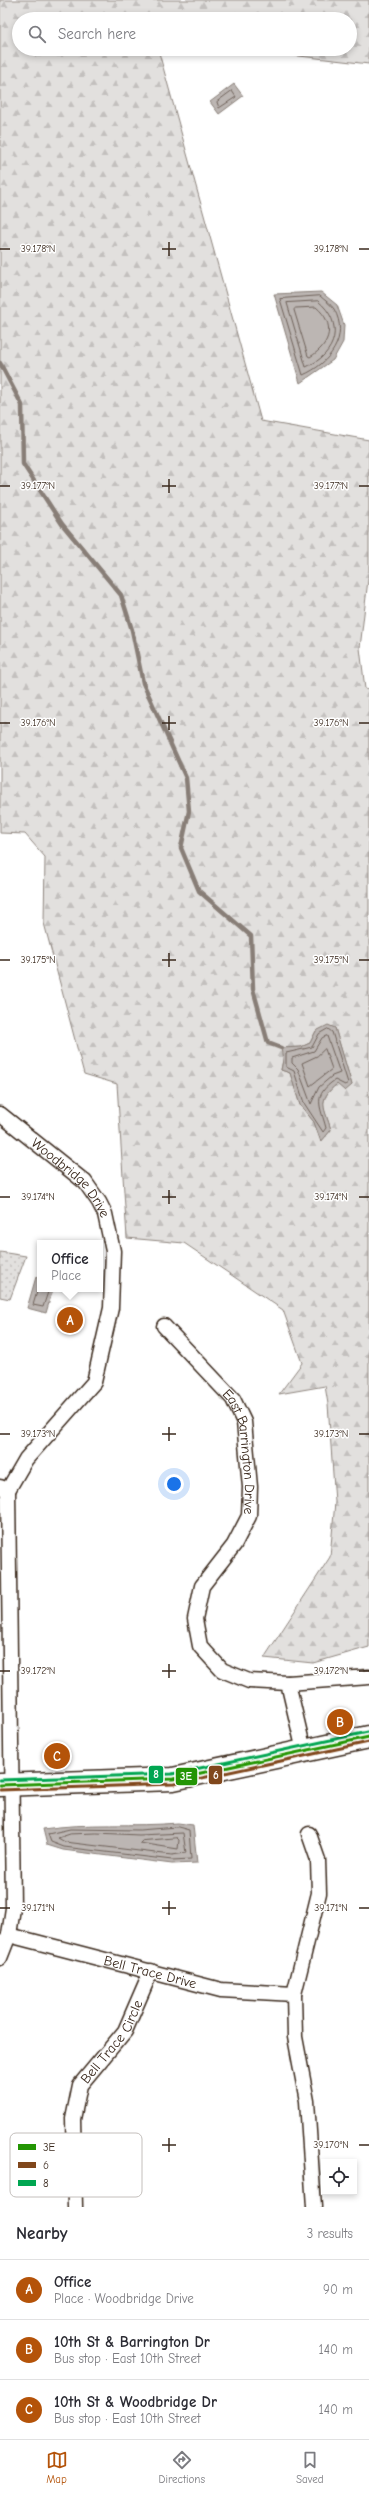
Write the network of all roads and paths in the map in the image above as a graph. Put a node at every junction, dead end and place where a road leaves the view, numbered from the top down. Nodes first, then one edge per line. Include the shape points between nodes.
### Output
1 (0, 1114) edge
2 (164, 1326) dead end
3 (4, 1488) edge
4 (369, 1677) edge
5 (288, 1683) junction
6 (369, 1737) edge
7 (304, 1751) junction
8 (5, 1785) edge
9 (309, 1834) dead end
10 (9, 1935) junction
11 (0, 1958) edge
12 (151, 1971) junction
13 (294, 1994) junction
14 (73, 2133) edge
15 (75, 2197) edge
16 (75, 2207) edge
17 (314, 2207) edge

1 - 3 street, Woodbridge Drive via 85,1182 105,1214 113,1251 111,1308 94,1382
2 - 5 street, East Barrington Drive via 233,1398 244,1422 250,1487 249,1516 234,1545 202,1586 196,1619 200,1646 222,1670 249,1681
3 - 8 street, Woodbridge Drive
4 - 5 street, East Barrington Drive
5 - 7 street
6 - 7 main road
7 - 8 main road via 173,1779
8 - 10 street, Woodbridge Drive via 13,1908
9 - 13 street via 318,1860 319,1893
10 - 11 street, Woodbridge Drive
10 - 12 street, Bell Trace Drive
12 - 13 street, Bell Trace Drive via 221,1990
12 - 14 street, Bell Trace Circle via 125,2031 80,2085 73,2119
13 - 17 street via 295,2037 307,2101
15 - 16 street, Bell Trace Circle

